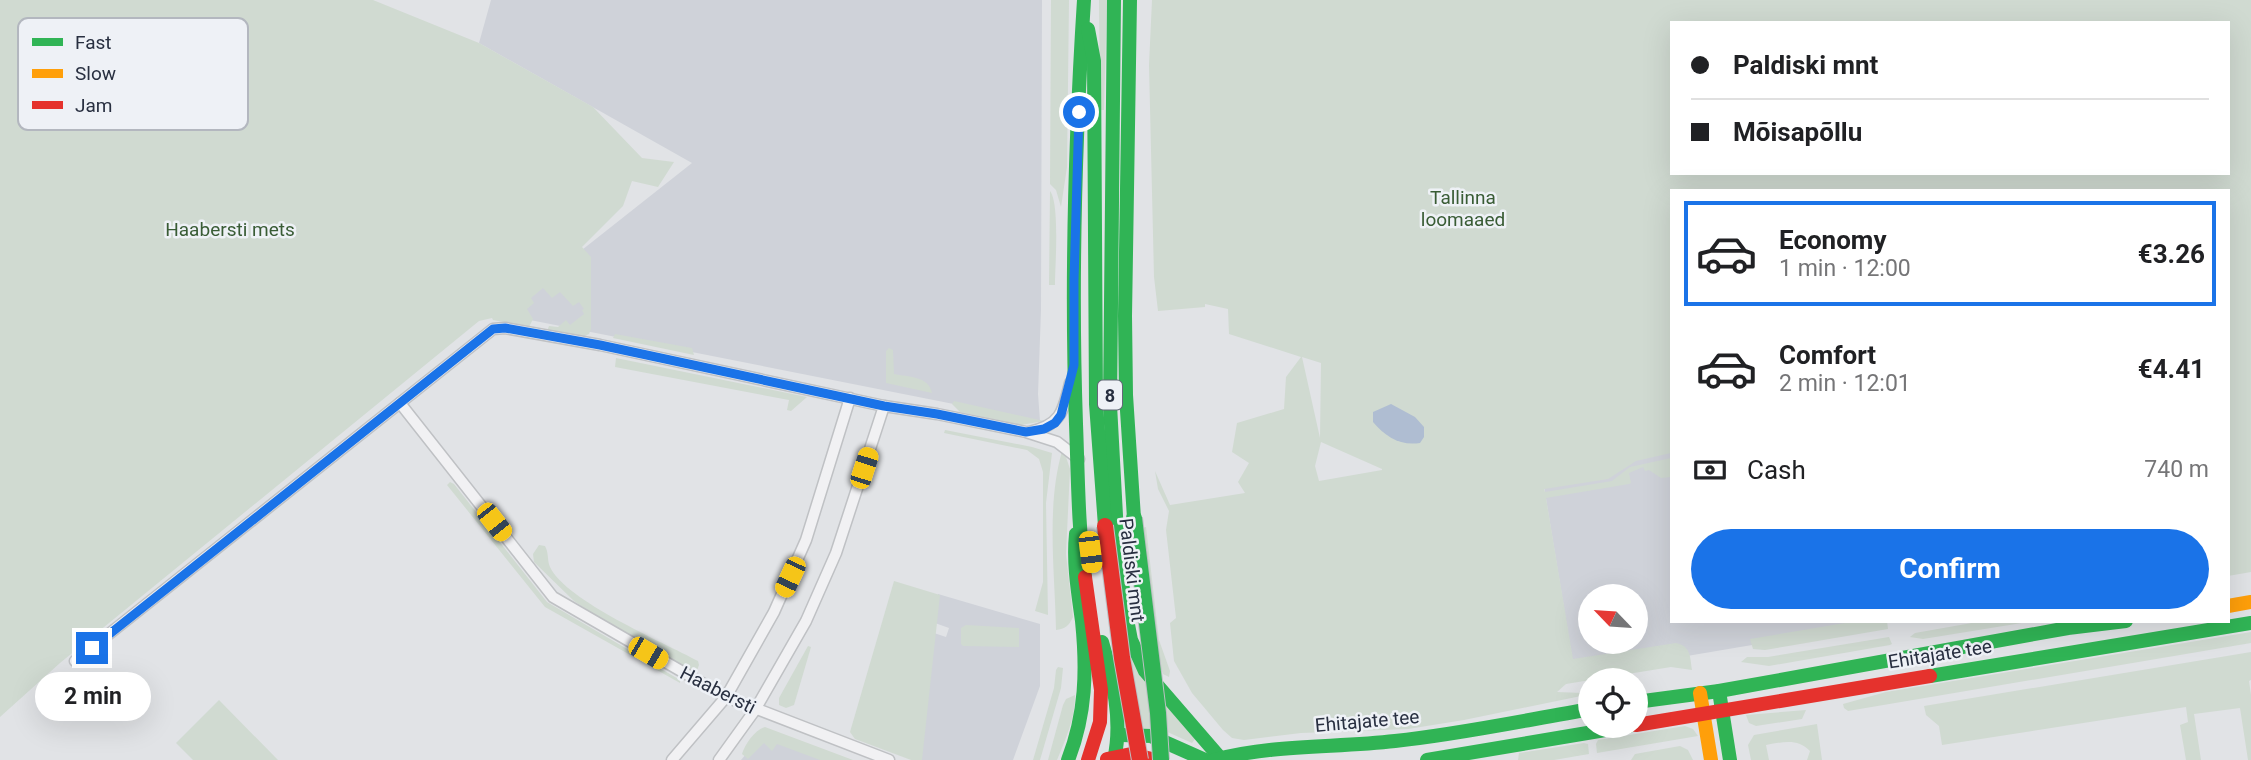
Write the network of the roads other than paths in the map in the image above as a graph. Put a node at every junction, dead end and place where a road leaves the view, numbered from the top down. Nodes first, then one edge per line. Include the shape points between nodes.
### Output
1 (1114, 0) edge
2 (1130, 0) edge
3 (1084, 3) edge
4 (1074, 365) junction
5 (850, 398) junction
6 (400, 403) junction
7 (884, 406) junction
8 (1026, 432) junction
9 (1079, 459) junction
10 (1080, 508) junction
11 (2251, 602) edge
12 (2230, 606) edge
13 (2109, 623) edge
14 (2251, 623) edge
15 (75, 661) dead end
16 (726, 697) junction
17 (1648, 702) edge
18 (1710, 702) junction
19 (755, 710) junction
20 (1578, 711) edge
21 (1648, 721) edge
22 (1578, 735) edge
23 (1118, 736) junction
24 (1327, 746) junction
25 (1091, 752) edge
26 (1187, 755) edge
27 (1112, 759) edge
28 (1218, 759) edge
29 (672, 760) edge
30 (719, 760) edge
31 (889, 760) edge
32 (1068, 760) edge
33 (1073, 760) edge
34 (1140, 760) edge
35 (1156, 760) edge
36 (1161, 760) edge
37 (1288, 760) edge
38 (1427, 760) edge
39 (1711, 760) edge
40 (1730, 760) edge

1 - 28 main road, Paldiski mnt / 8 via 1110,405 1125,609 1131,640 1145,671
2 - 36 main road, Paldiski mnt / 8, bridge via 1126,396 1134,518
3 - 4 main road, Paldiski mnt / 8
3 - 34 main road, Paldiski mnt / 8, bridge via 1094,61 1096,404 1105,526
4 - 8 street via 1061,415 1044,429
4 - 9 main road, Paldiski mnt / 8
5 - 6 street via 505,328 493,329
5 - 7 street
5 - 16 street via 790,577
6 - 15 street
6 - 16 street, Haabersti via 553,597
7 - 8 street
7 - 19 street via 836,553 806,621
8 - 9 street via 1057,442
9 - 10 main road, Paldiski mnt / 8
10 - 23 main road
10 - 25 main road, Paldiski mnt / 8 via 1084,578 1101,690 1100,722
10 - 32 main road via 1074,553 1087,684 1081,726
11 - 12 main road
13 - 18 main road, Ehitajate tee
14 - 18 main road, Ehitajate tee
16 - 19 street, Haabersti
16 - 29 street
17 - 18 main road, Ehitajate tee
18 - 21 main road, Ehitajate tee
18 - 39 main road
18 - 40 main road
19 - 30 street
19 - 31 street, Haabersti
20 - 24 main road, Ehitajate tee via 1413,739
22 - 38 main road
23 - 25 main road
23 - 26 main road via 1151,736
23 - 27 main road
24 - 28 main road, Ehitajate tee
24 - 37 main road
25 - 33 main road
26 - 28 main road
27 - 35 main road via 1131,754

